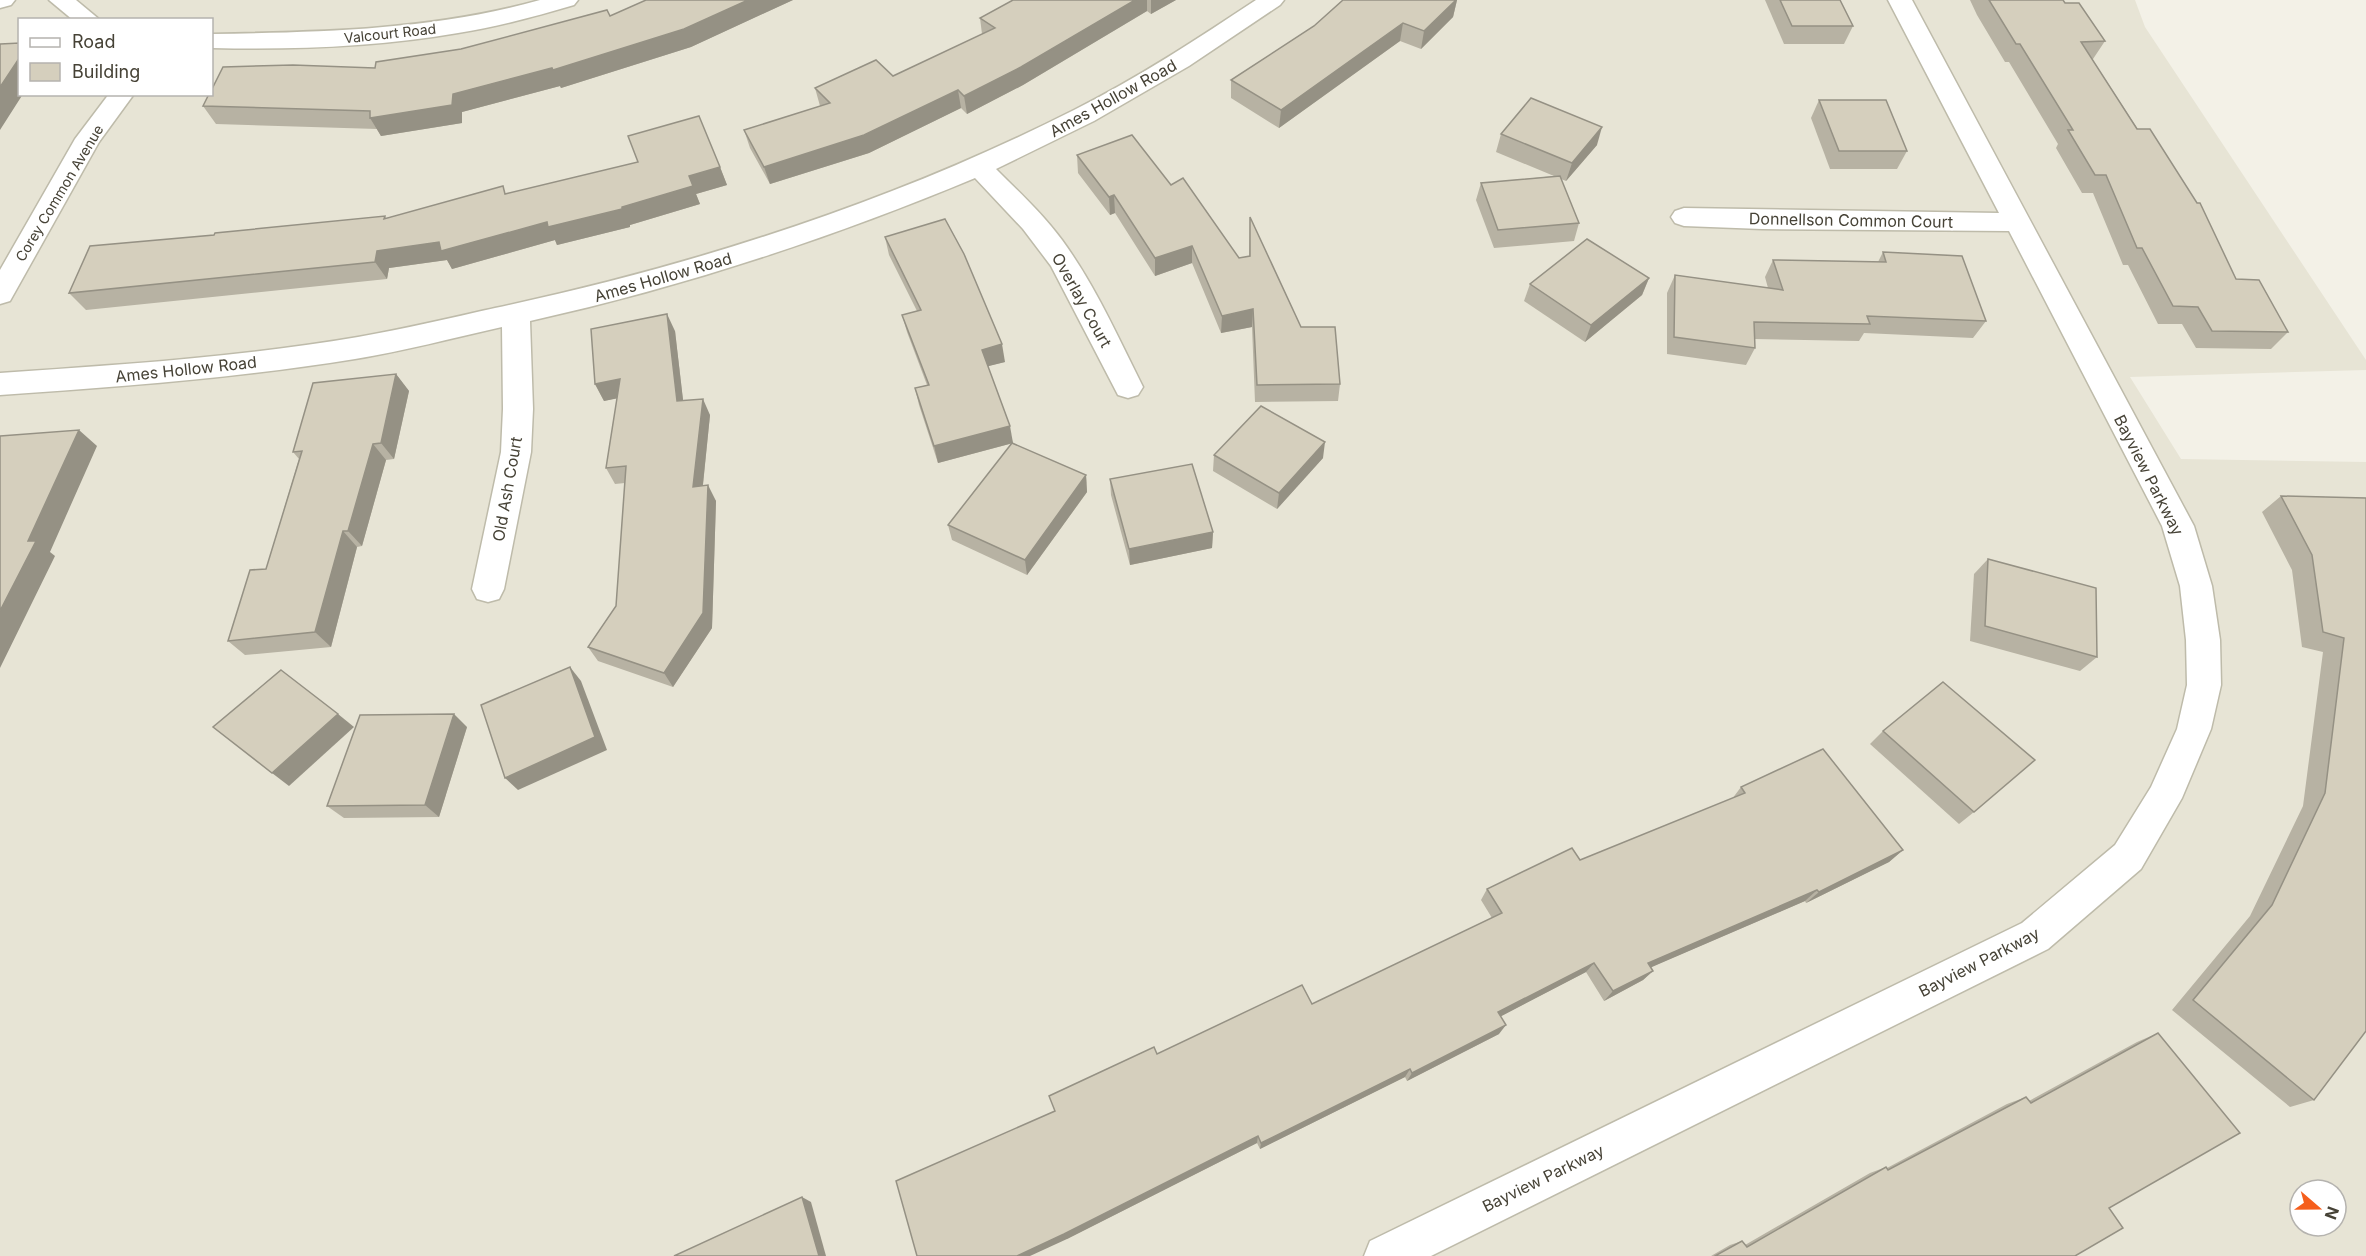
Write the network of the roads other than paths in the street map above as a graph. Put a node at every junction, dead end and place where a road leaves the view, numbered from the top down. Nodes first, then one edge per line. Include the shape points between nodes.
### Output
1 (61, 0) edge
2 (566, 0) edge
3 (1272, 0) edge
4 (1900, 0) edge
5 (86, 18) edge
6 (213, 42) edge
7 (120, 96) edge
8 (979, 166) junction
9 (1684, 217) dead end
10 (2017, 222) junction
11 (0, 294) edge
12 (516, 315) junction
13 (0, 384) edge
14 (1128, 387) dead end
15 (488, 589) dead end
16 (1385, 1256) edge

1 - 5 street
2 - 6 street, Valcourt Road via 460,26 391,35
3 - 8 street, Ames Hollow Road via 1205,46 1122,95
4 - 10 street, Bayview Parkway
7 - 11 street, Corey Common Avenue via 88,139
8 - 12 street, Ames Hollow Road via 802,236 643,284
8 - 14 street, Overlay Court via 1061,258
9 - 10 street, Donnellson Common Court
10 - 16 street, Bayview Parkway via 2178,526 2196,586 2204,685 2194,729 2158,808 2128,857 2035,936
12 - 13 street, Ames Hollow Road via 357,348 193,370
12 - 15 street, Old Ash Court via 516,452

